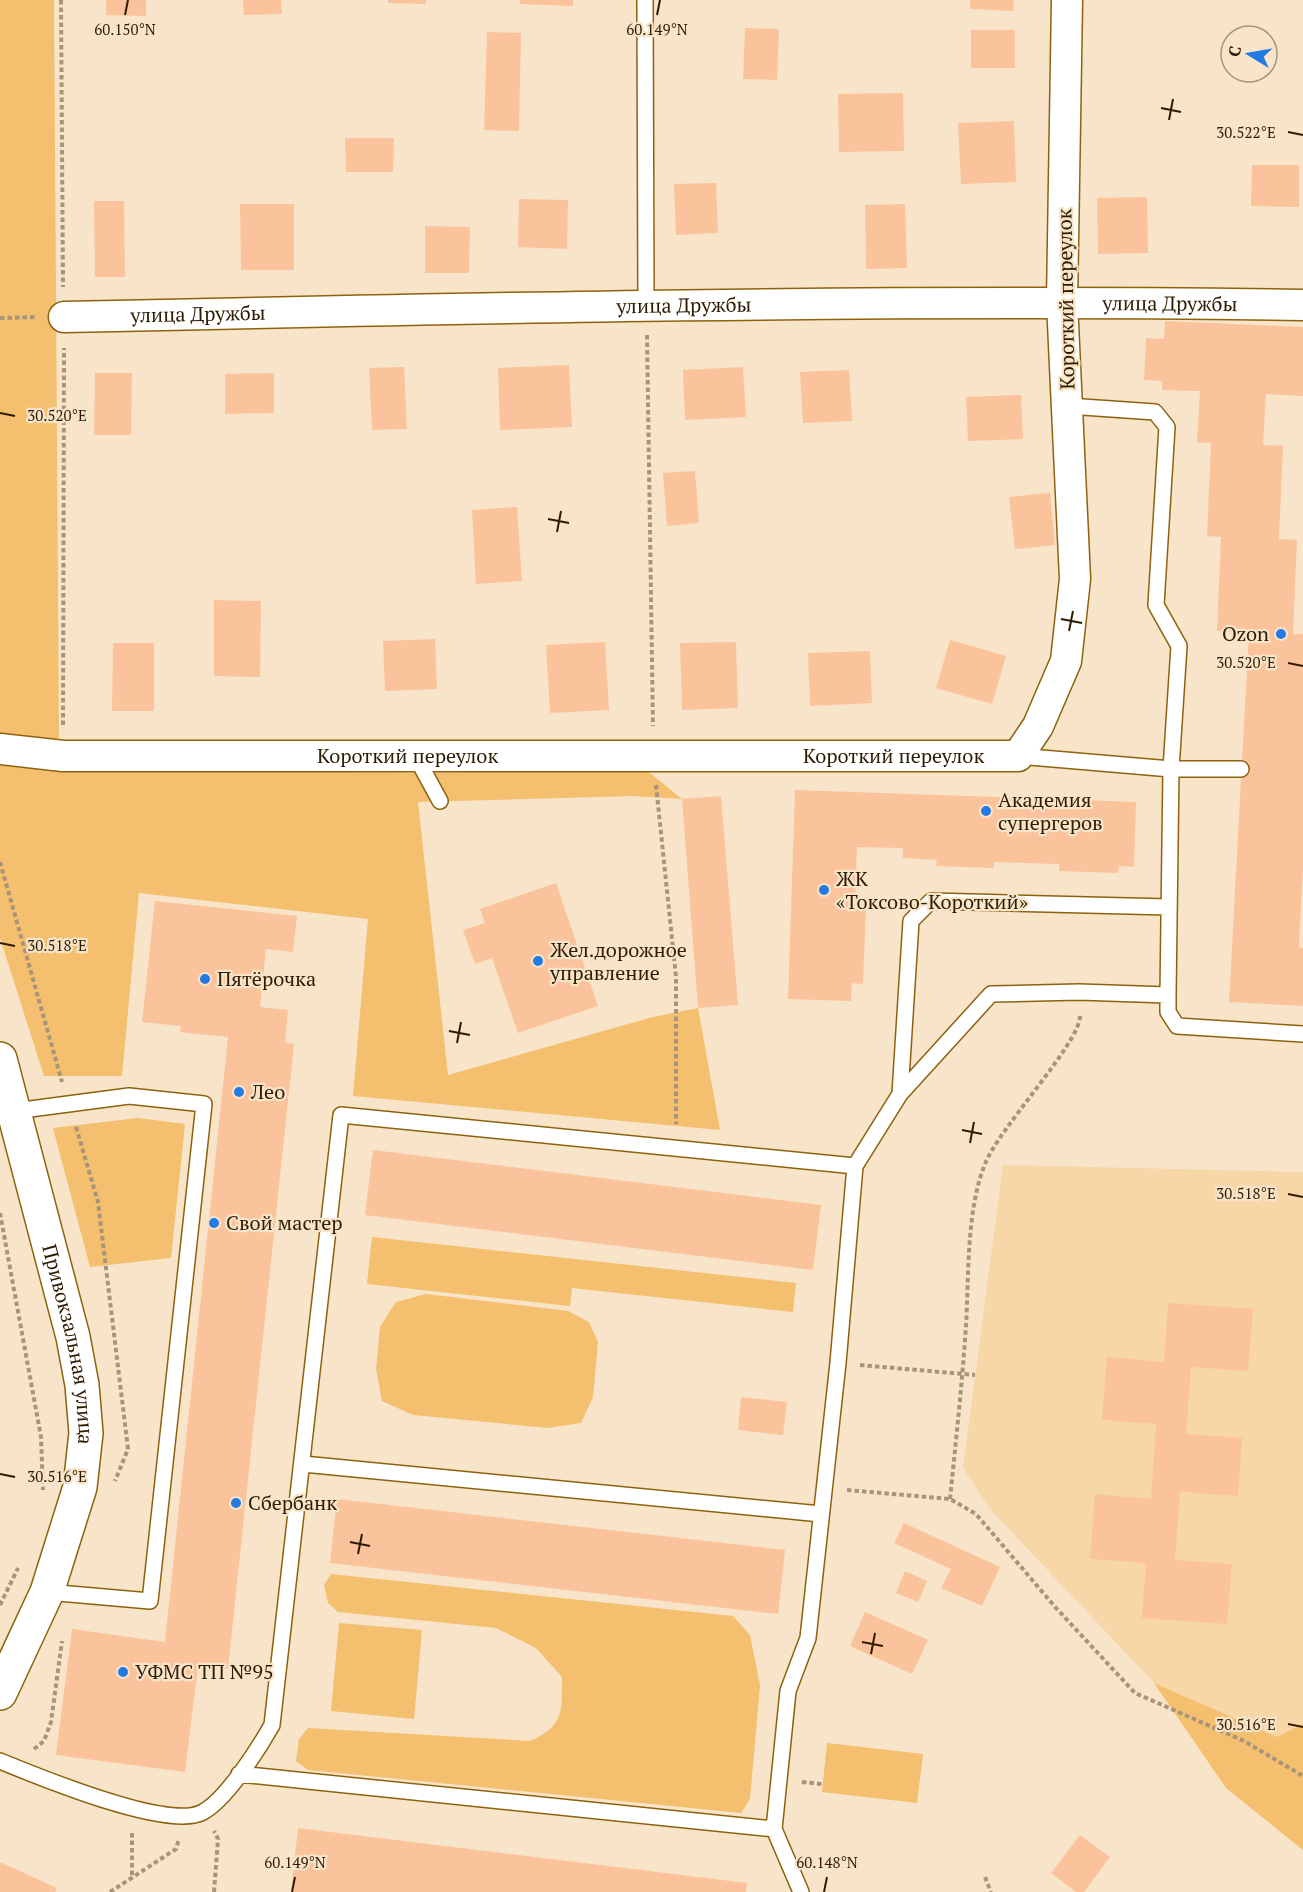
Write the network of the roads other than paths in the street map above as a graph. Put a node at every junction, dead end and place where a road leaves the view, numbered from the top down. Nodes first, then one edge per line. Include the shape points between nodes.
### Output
1 (645, 0) edge
2 (1067, 0) edge
3 (1062, 302) junction
4 (646, 304) junction
5 (1303, 305) edge
6 (64, 317) road end
7 (1068, 406) junction
8 (0, 749) edge
9 (1017, 756) junction
10 (416, 757) junction
11 (1171, 769) junction
12 (1241, 769) dead end
13 (440, 801) dead end
14 (1169, 907) junction
15 (1168, 995) junction
16 (1303, 1034) edge
17 (0, 1059) edge
18 (900, 1094) junction
19 (15, 1111) junction
20 (855, 1166) junction
21 (303, 1464) junction
22 (821, 1514) junction
23 (47, 1592) junction
24 (0, 1693) edge
25 (0, 1761) edge
26 (239, 1774) junction
27 (774, 1829) junction
28 (801, 1892) edge

1 - 4 lane
2 - 3 street, Короткий переулок
3 - 4 street, улица Дружбы
3 - 5 street, улица Дружбы
3 - 7 street, Короткий переулок
4 - 6 street, улица Дружбы
7 - 9 street, Короткий переулок via 1075,579 1066,661 1038,726
7 - 11 lane via 1155,412 1167,427 1156,605 1179,646
8 - 10 street, Короткий переулок via 63,756
9 - 10 street, Короткий переулок
9 - 11 lane
10 - 13 lane
11 - 12 lane
11 - 14 lane
14 - 15 lane
14 - 18 lane via 931,902 911,921
15 - 16 lane via 1168,1012 1177,1026
15 - 18 lane via 991,994
17 - 19 street, Привокзальная улица
18 - 20 lane
19 - 23 street, Привокзальная улица via 73,1337 86,1433 81,1487
19 - 23 lane via 129,1096 204,1104 150,1601
20 - 21 lane via 341,1115
20 - 22 lane
21 - 22 lane
21 - 26 lane via 272,1725
22 - 27 lane via 808,1638 788,1691
23 - 24 street, Привокзальная улица
25 - 26 lane via 133,1808 186,1818 204,1812
26 - 27 lane
27 - 28 lane

